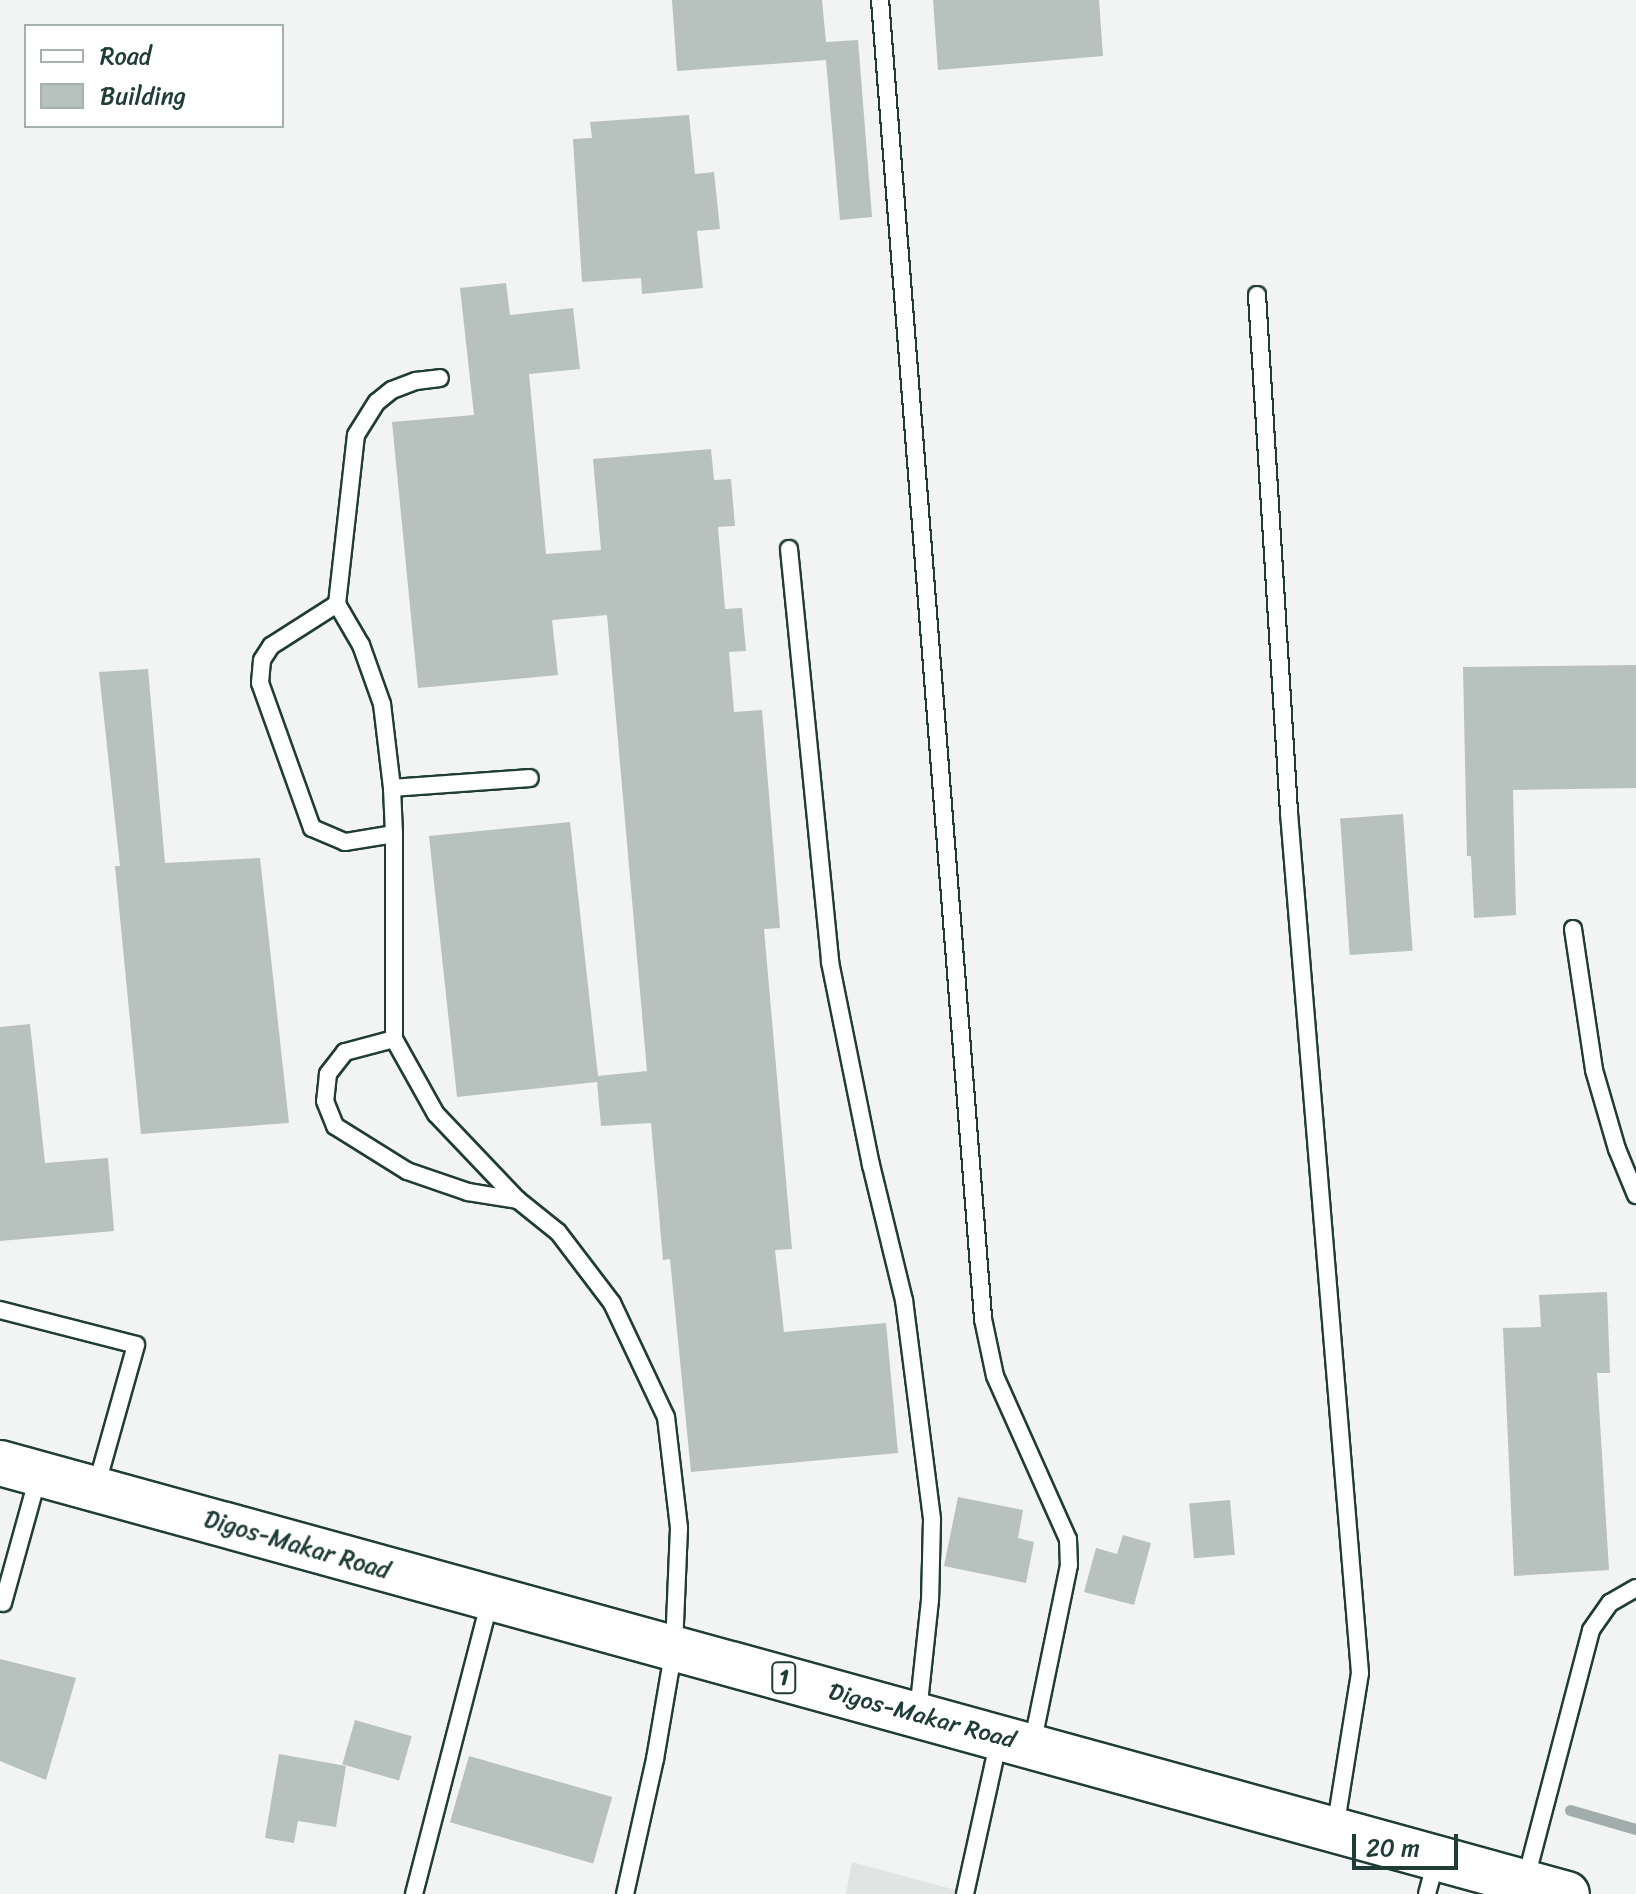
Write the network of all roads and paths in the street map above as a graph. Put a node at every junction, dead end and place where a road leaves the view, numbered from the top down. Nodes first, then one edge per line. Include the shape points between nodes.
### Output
1 (880, 0) edge
2 (1257, 295) dead end
3 (440, 378) dead end
4 (789, 549) dead end
5 (337, 604) junction
6 (530, 778) dead end
7 (392, 788) junction
8 (394, 834) junction
9 (1573, 929) dead end
10 (394, 1039) junction
11 (1636, 1195) edge
12 (518, 1200) junction
13 (0, 1310) edge
14 (20, 1468) edge
15 (96, 1489) junction
16 (1636, 1588) edge
17 (491, 1599) junction
18 (3, 1603) dead end
19 (674, 1648) junction
20 (918, 1715) junction
21 (1016, 1742) junction
22 (1335, 1830) junction
23 (1432, 1876) edge
24 (1522, 1888) edge
25 (414, 1894) edge
26 (625, 1894) edge
27 (965, 1894) edge
28 (1567, 1894) edge

1 - 21 lane via 983,1319 995,1376 1068,1539 1069,1565
2 - 22 lane via 1289,813 1360,1673
3 - 5 lane via 392,390 377,402 356,435
4 - 20 lane via 830,962 904,1300 932,1520
5 - 7 lane via 361,645 382,704
5 - 8 lane via 271,646 262,660 260,683 312,828 345,842
6 - 7 lane
7 - 8 lane
8 - 10 lane
9 - 11 lane via 1594,1070
10 - 12 lane via 436,1114
10 - 12 lane via 345,1052 328,1074 325,1101 335,1126 407,1171 468,1192
12 - 19 lane via 558,1232 612,1303 666,1417 679,1528
13 - 15 lane via 136,1345
14 - 15 main road, Digos-Makar Road / 1
14 - 18 lane
15 - 17 main road, Digos-Makar Road / 1
16 - 24 lane via 1610,1603 1591,1630
17 - 19 main road, Digos-Makar Road / 1
17 - 25 lane
19 - 20 main road, Digos-Makar Road / 1
19 - 26 lane
20 - 21 main road, Digos-Makar Road / 1
21 - 22 main road, Digos-Makar Road / 1
21 - 27 lane
22 - 23 main road, Digos-Makar Road / 1
23 - 24 main road, Digos-Makar Road / 1
24 - 28 main road, Digos-Makar Road / 1

